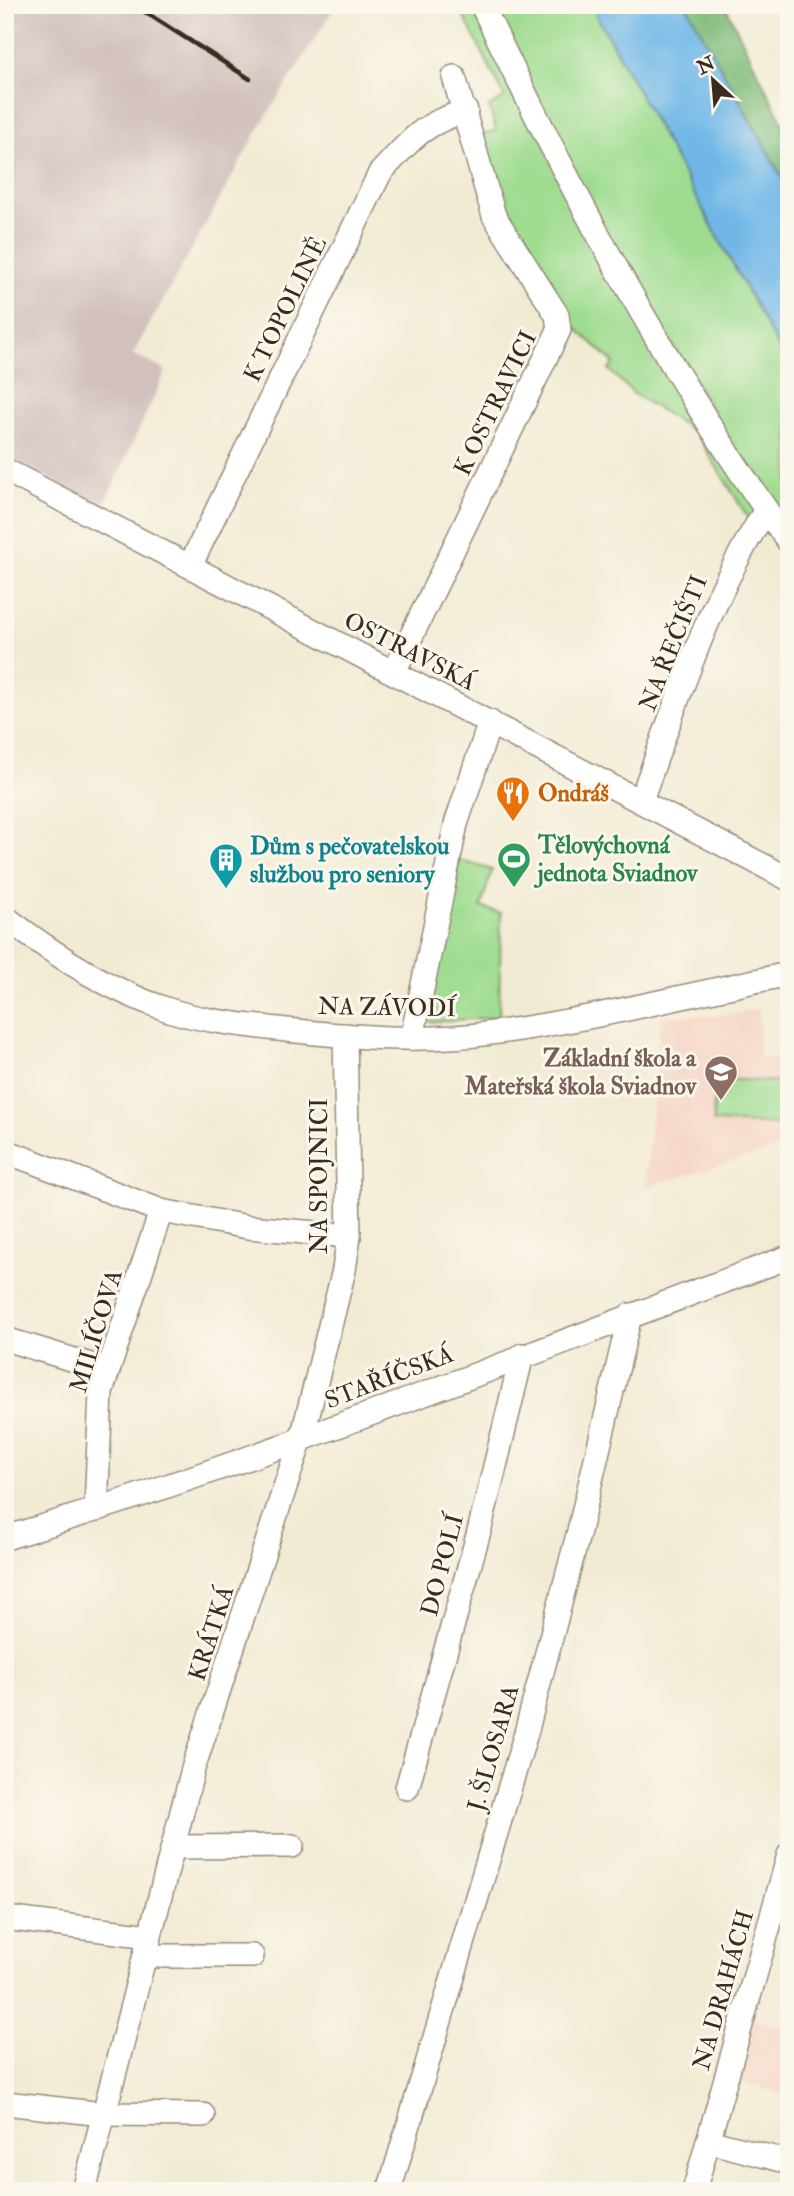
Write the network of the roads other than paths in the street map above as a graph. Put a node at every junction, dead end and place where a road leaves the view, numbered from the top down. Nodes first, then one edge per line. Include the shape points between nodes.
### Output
1 (482, 5) edge
2 (454, 77) dead end
3 (466, 111) junction
4 (5, 470) edge
5 (766, 510) junction
6 (789, 542) edge
7 (190, 566) junction
8 (394, 672) junction
9 (490, 722) junction
10 (642, 800) junction
11 (789, 879) edge
12 (5, 917) edge
13 (789, 974) edge
14 (345, 1035) junction
15 (412, 1038) junction
16 (5, 1151) edge
17 (161, 1211) junction
18 (349, 1236) junction
19 (789, 1257) edge
20 (630, 1315) junction
21 (5, 1339) edge
22 (522, 1355) junction
23 (107, 1370) junction
24 (301, 1438) junction
25 (96, 1510) junction
26 (5, 1538) edge
27 (407, 1788) dead end
28 (292, 1846) dead end
29 (174, 1847) junction
30 (789, 1854) edge
31 (5, 1918) edge
32 (148, 1946) junction
33 (252, 1955) dead end
34 (5, 2103) edge
35 (103, 2114) junction
36 (203, 2115) dead end
37 (708, 2141) junction
38 (789, 2162) edge
39 (84, 2191) edge
40 (389, 2191) edge
41 (694, 2191) edge

1 - 5 street via 623,284
2 - 3 street, K OSTRAVICI
3 - 7 street, K TOPOLINĚ via 418,132 380,173
3 - 8 street, K OSTRAVICI via 494,216 556,315 559,330
4 - 7 street, OSTRAVSKÁ
5 - 6 street
5 - 10 street, NA ŘEČIŠTI via 736,556
7 - 8 street, OSTRAVSKÁ
8 - 9 street, OSTRAVSKÁ
9 - 10 street, OSTRAVSKÁ
9 - 15 street via 456,824
10 - 11 street, OSTRAVSKÁ
12 - 14 street, NA ZÁVODÍ via 109,985 165,1009 217,1022
13 - 15 street, NA ZÁVODÍ via 491,1034
14 - 15 street, NA ZÁVODÍ
14 - 18 street, NA SPOJNICI
16 - 17 street
17 - 18 street via 248,1227
17 - 23 street, MILÍČOVA
18 - 24 street, NA SPOJNICI via 342,1282
19 - 20 street, STAŘÍČSKÁ
20 - 22 street, STAŘÍČSKÁ
20 - 40 street, J. ŠLOSARA via 526,1733
21 - 23 street
22 - 24 street, STAŘÍČSKÁ
22 - 27 street, DO POLÍ via 480,1528
23 - 25 street, MILÍČOVA via 101,1392
24 - 25 street, STAŘÍČSKÁ
24 - 29 street, KRÁTKÁ via 193,1769
25 - 26 street, STAŘÍČSKÁ
28 - 29 street
29 - 32 street, KRÁTKÁ
30 - 37 street, NA DRAHÁCH
31 - 32 street
32 - 33 street
32 - 35 street, KRÁTKÁ
34 - 35 street
35 - 36 street
35 - 39 street, KRÁTKÁ
37 - 38 street
37 - 41 street, NA DRAHÁCH

